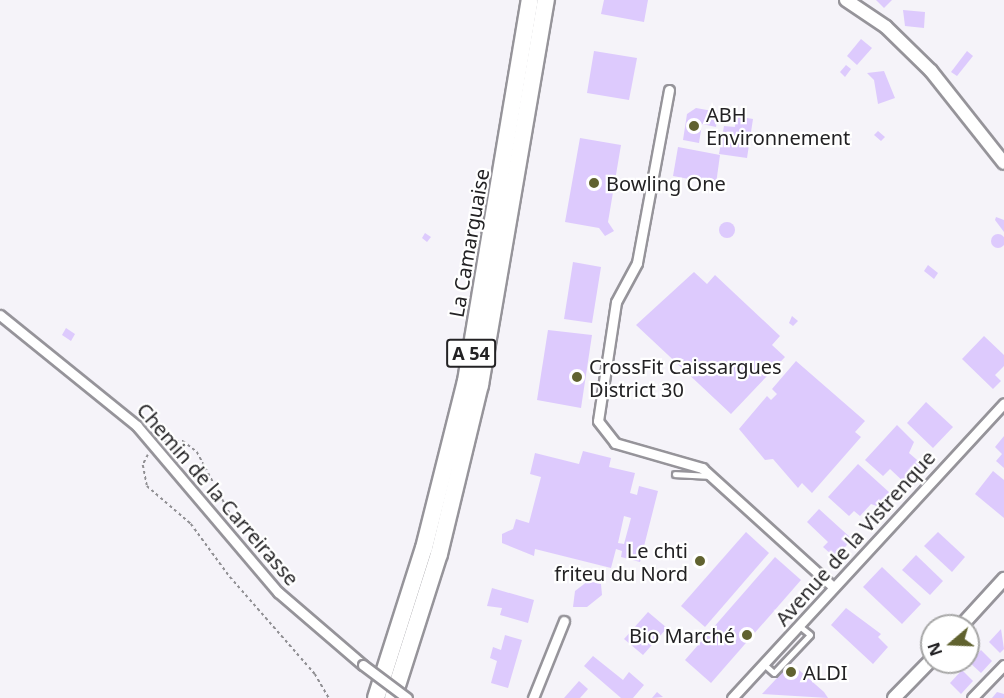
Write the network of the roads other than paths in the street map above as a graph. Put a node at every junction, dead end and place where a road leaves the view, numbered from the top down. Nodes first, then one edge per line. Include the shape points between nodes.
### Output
1 (530, 0) edge
2 (546, 0) edge
3 (846, 0) edge
4 (669, 90) dead end
5 (1004, 163) edge
6 (0, 315) edge
7 (1004, 403) edge
8 (675, 474) dead end
9 (711, 476) junction
10 (1004, 579) edge
11 (832, 586) junction
12 (1004, 590) edge
13 (972, 614) edge
14 (979, 614) edge
15 (564, 621) dead end
16 (799, 626) junction
17 (764, 664) junction
18 (1004, 665) edge
19 (920, 671) edge
20 (376, 698) edge
21 (393, 698) edge
22 (407, 698) edge
23 (533, 698) edge
24 (732, 698) edge
25 (894, 698) edge
26 (972, 698) edge

1 - 20 highway, La Camarguaise / A 54 via 466,381 424,548
2 - 21 highway, La Camarguaise / A 54 via 480,386 439,554
3 - 5 main road via 886,27 931,71
4 - 9 street via 637,263 616,302 598,421 615,443 702,468
6 - 22 street, Chemin de la Carreirasse, bridge via 113,403 153,444 278,592
7 - 11 street, Avenue de la Vistrenque
8 - 9 lane
9 - 11 street
10 - 13 main road
11 - 16 street, Avenue de la Vistrenque
12 - 14 main road
15 - 23 street
16 - 17 street, Avenue de la Vistrenque
16 - 17 lane via 810,635 774,673
17 - 24 street, Avenue de la Vistrenque
18 - 26 street
19 - 25 main road

